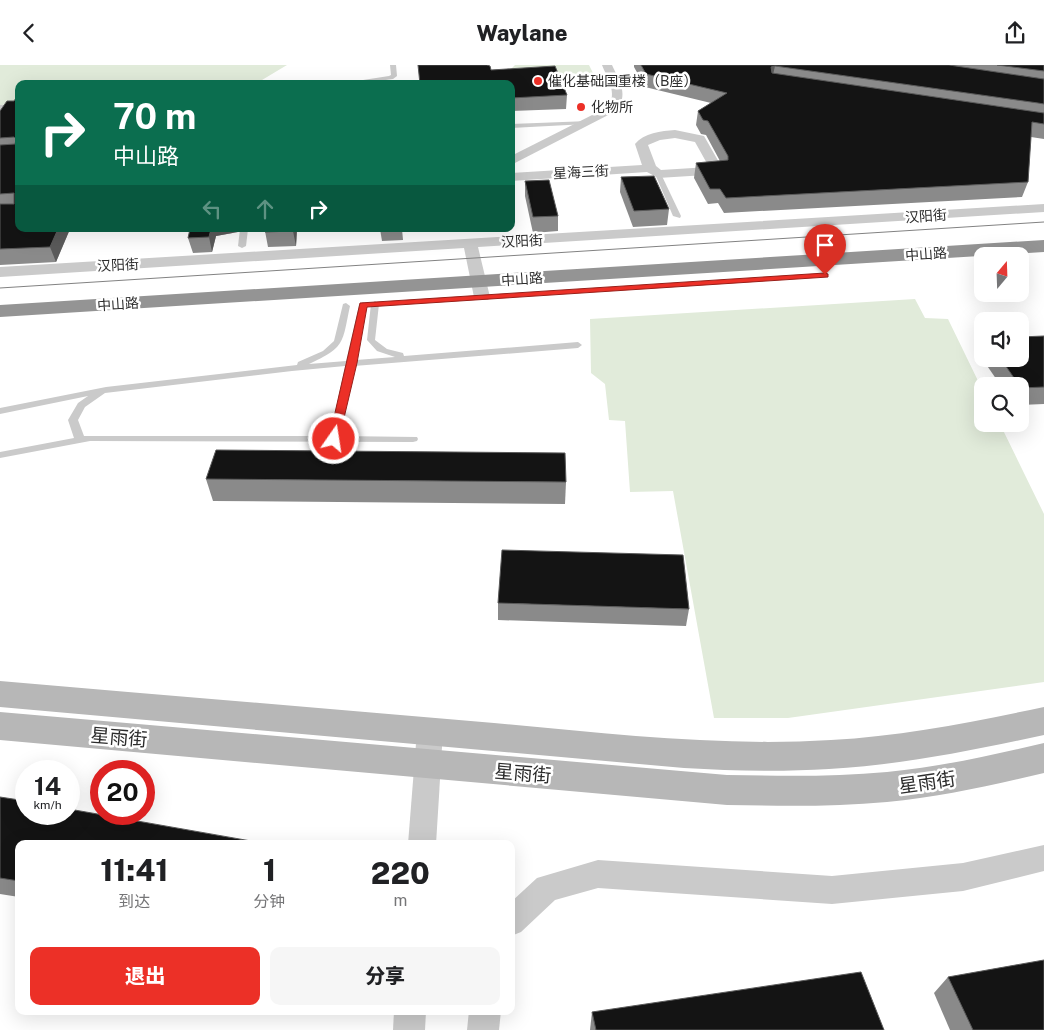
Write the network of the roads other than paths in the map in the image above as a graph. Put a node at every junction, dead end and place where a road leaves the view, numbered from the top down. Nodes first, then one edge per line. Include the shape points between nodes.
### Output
1 (393, 65) edge
2 (608, 65) edge
3 (374, 80) edge
4 (15, 108) edge
5 (0, 109) edge
6 (587, 122) junction
7 (515, 126) edge
8 (515, 159) edge
9 (654, 171) junction
10 (515, 177) edge
11 (1044, 208) edge
12 (677, 215) dead end
13 (244, 232) edge
14 (434, 232) edge
15 (492, 236) edge
16 (470, 244) junction
17 (242, 245) dead end
18 (436, 246) junction
19 (1044, 246) edge
20 (1044, 261) edge
21 (1029, 262) edge
22 (974, 265) edge
23 (0, 272) edge
24 (480, 289) junction
25 (362, 305) junction
26 (0, 311) edge
27 (0, 328) edge
28 (578, 345) dead end
29 (419, 357) junction
30 (352, 363) junction
31 (292, 368) junction
32 (106, 390) junction
33 (0, 411) edge
34 (334, 439) junction
35 (413, 439) dead end
36 (80, 440) junction
37 (0, 455) edge
38 (0, 694) edge
39 (1044, 721) edge
40 (0, 726) edge
41 (430, 731) junction
42 (1044, 759) edge
43 (428, 764) junction
44 (422, 840) edge
45 (1044, 858) edge
46 (515, 918) edge
47 (410, 1015) edge
48 (485, 1015) edge
49 (409, 1030) edge
50 (484, 1030) edge

1 - 3 lane via 394,76
2 - 6 street via 620,97 618,103
4 - 5 street
6 - 7 lane
6 - 8 street
9 - 9 street, 星海三街 via 717,171 700,139 675,134 660,135 641,144
9 - 10 street, 星海三街
9 - 12 lane
11 - 15 street, 汉阳街
13 - 17 lane
14 - 18 street
15 - 16 street, 汉阳街
16 - 18 street, 汉阳街
16 - 24 street
18 - 23 street, 汉阳街
19 - 24 highway, 中山路
20 - 21 highway
22 - 24 highway, 中山路
24 - 25 highway, 中山路
24 - 26 highway, 中山路
25 - 27 highway, 中山路
25 - 29 lane via 371,340 376,347 389,354
25 - 30 lane
25 - 31 lane via 338,342 326,353
28 - 29 lane
29 - 30 lane
30 - 31 lane
30 - 34 lane
31 - 32 lane
32 - 33 lane
32 - 36 lane via 81,405 73,420
34 - 35 lane
34 - 36 lane
36 - 37 lane
38 - 41 street, 星雨街
39 - 41 street, 星雨街 via 946,741 798,756 645,750
40 - 43 street, 星雨街
41 - 43 street
42 - 43 street, 星雨街 via 887,787 809,791 718,789
43 - 44 street
45 - 46 street via 963,877 832,890 598,874 547,888
47 - 49 street
48 - 50 street

